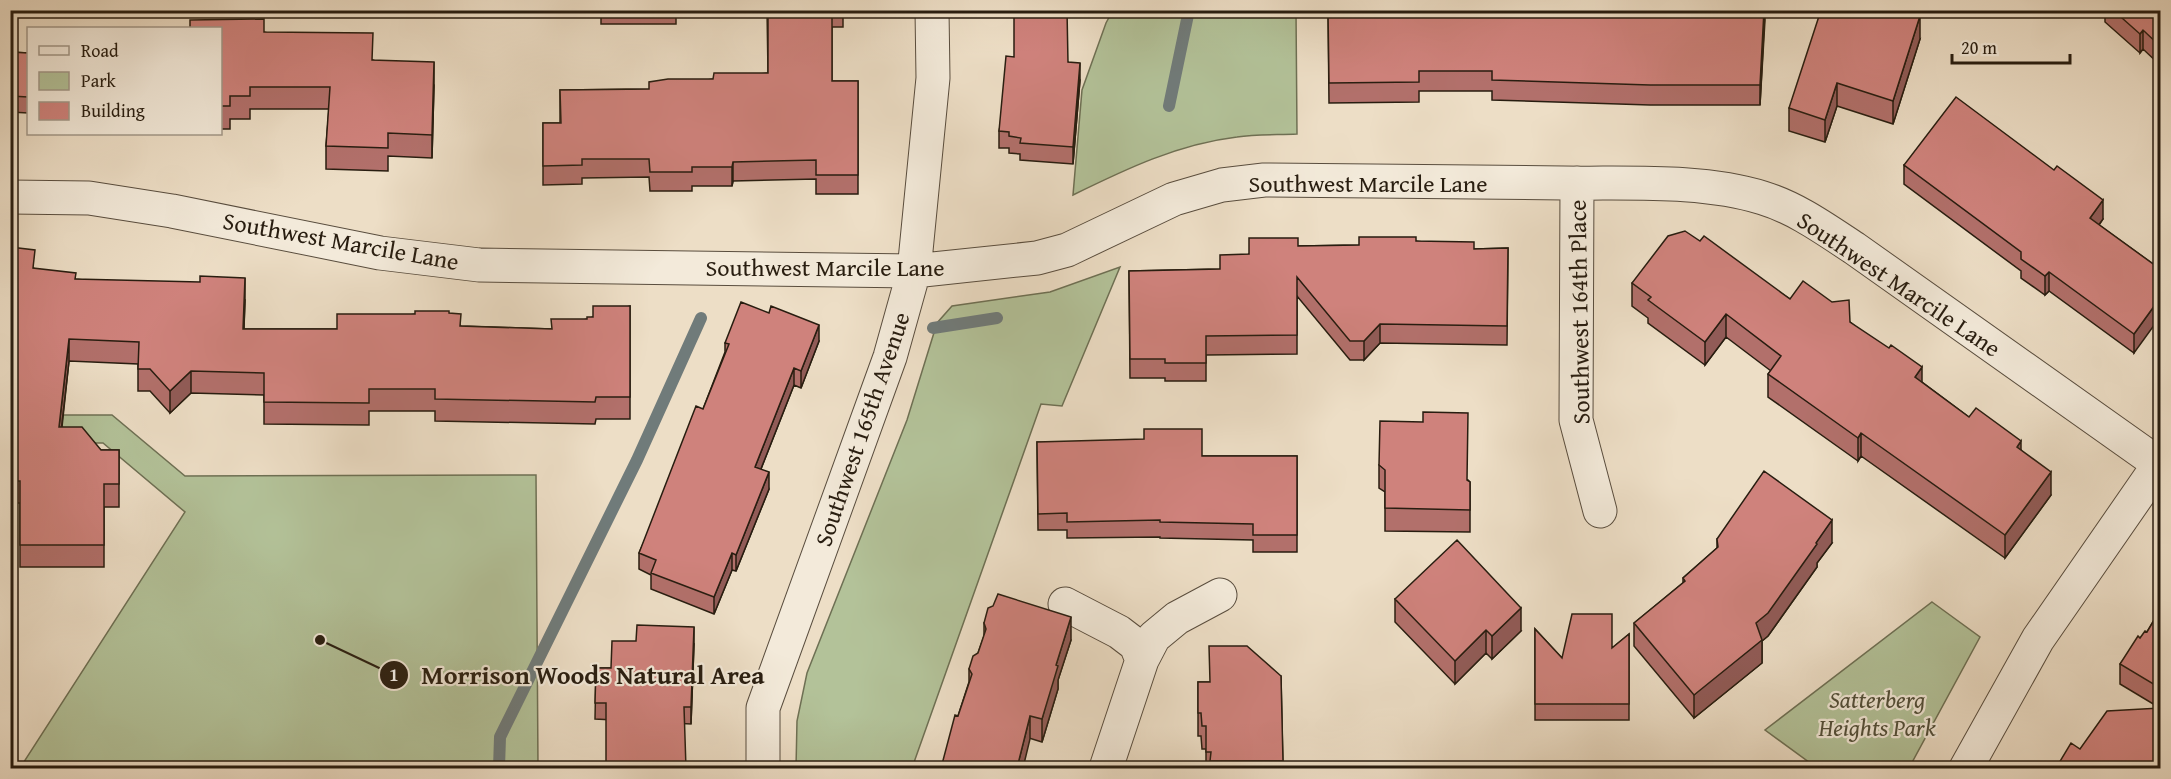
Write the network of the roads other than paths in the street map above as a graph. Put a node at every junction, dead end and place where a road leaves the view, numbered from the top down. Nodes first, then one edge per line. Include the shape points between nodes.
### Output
1 (932, 10) edge
2 (1577, 183) junction
3 (10, 197) edge
4 (914, 271) junction
5 (2160, 463) edge
6 (1600, 511) dead end
7 (1220, 595) dead end
8 (1065, 604) dead end
9 (1142, 660) junction
10 (763, 768) edge
11 (1106, 768) edge
12 (1966, 768) edge

1 - 4 street, Southwest 165th Avenue via 933,78
2 - 4 street, Southwest Marcile Lane via 1264,180 1222,185 1174,199 1067,250 1037,258
2 - 5 street, Southwest Marcile Lane via 1721,189 1763,198 1802,214
2 - 6 street, Southwest 164th Place via 1576,420
3 - 4 street, Southwest Marcile Lane via 99,200 380,253 479,265
4 - 10 street, Southwest 165th Avenue via 890,357 763,708
5 - 12 street via 2038,639
7 - 9 street via 1169,624 1154,637
8 - 9 street via 1119,632 1136,645
9 - 11 street

